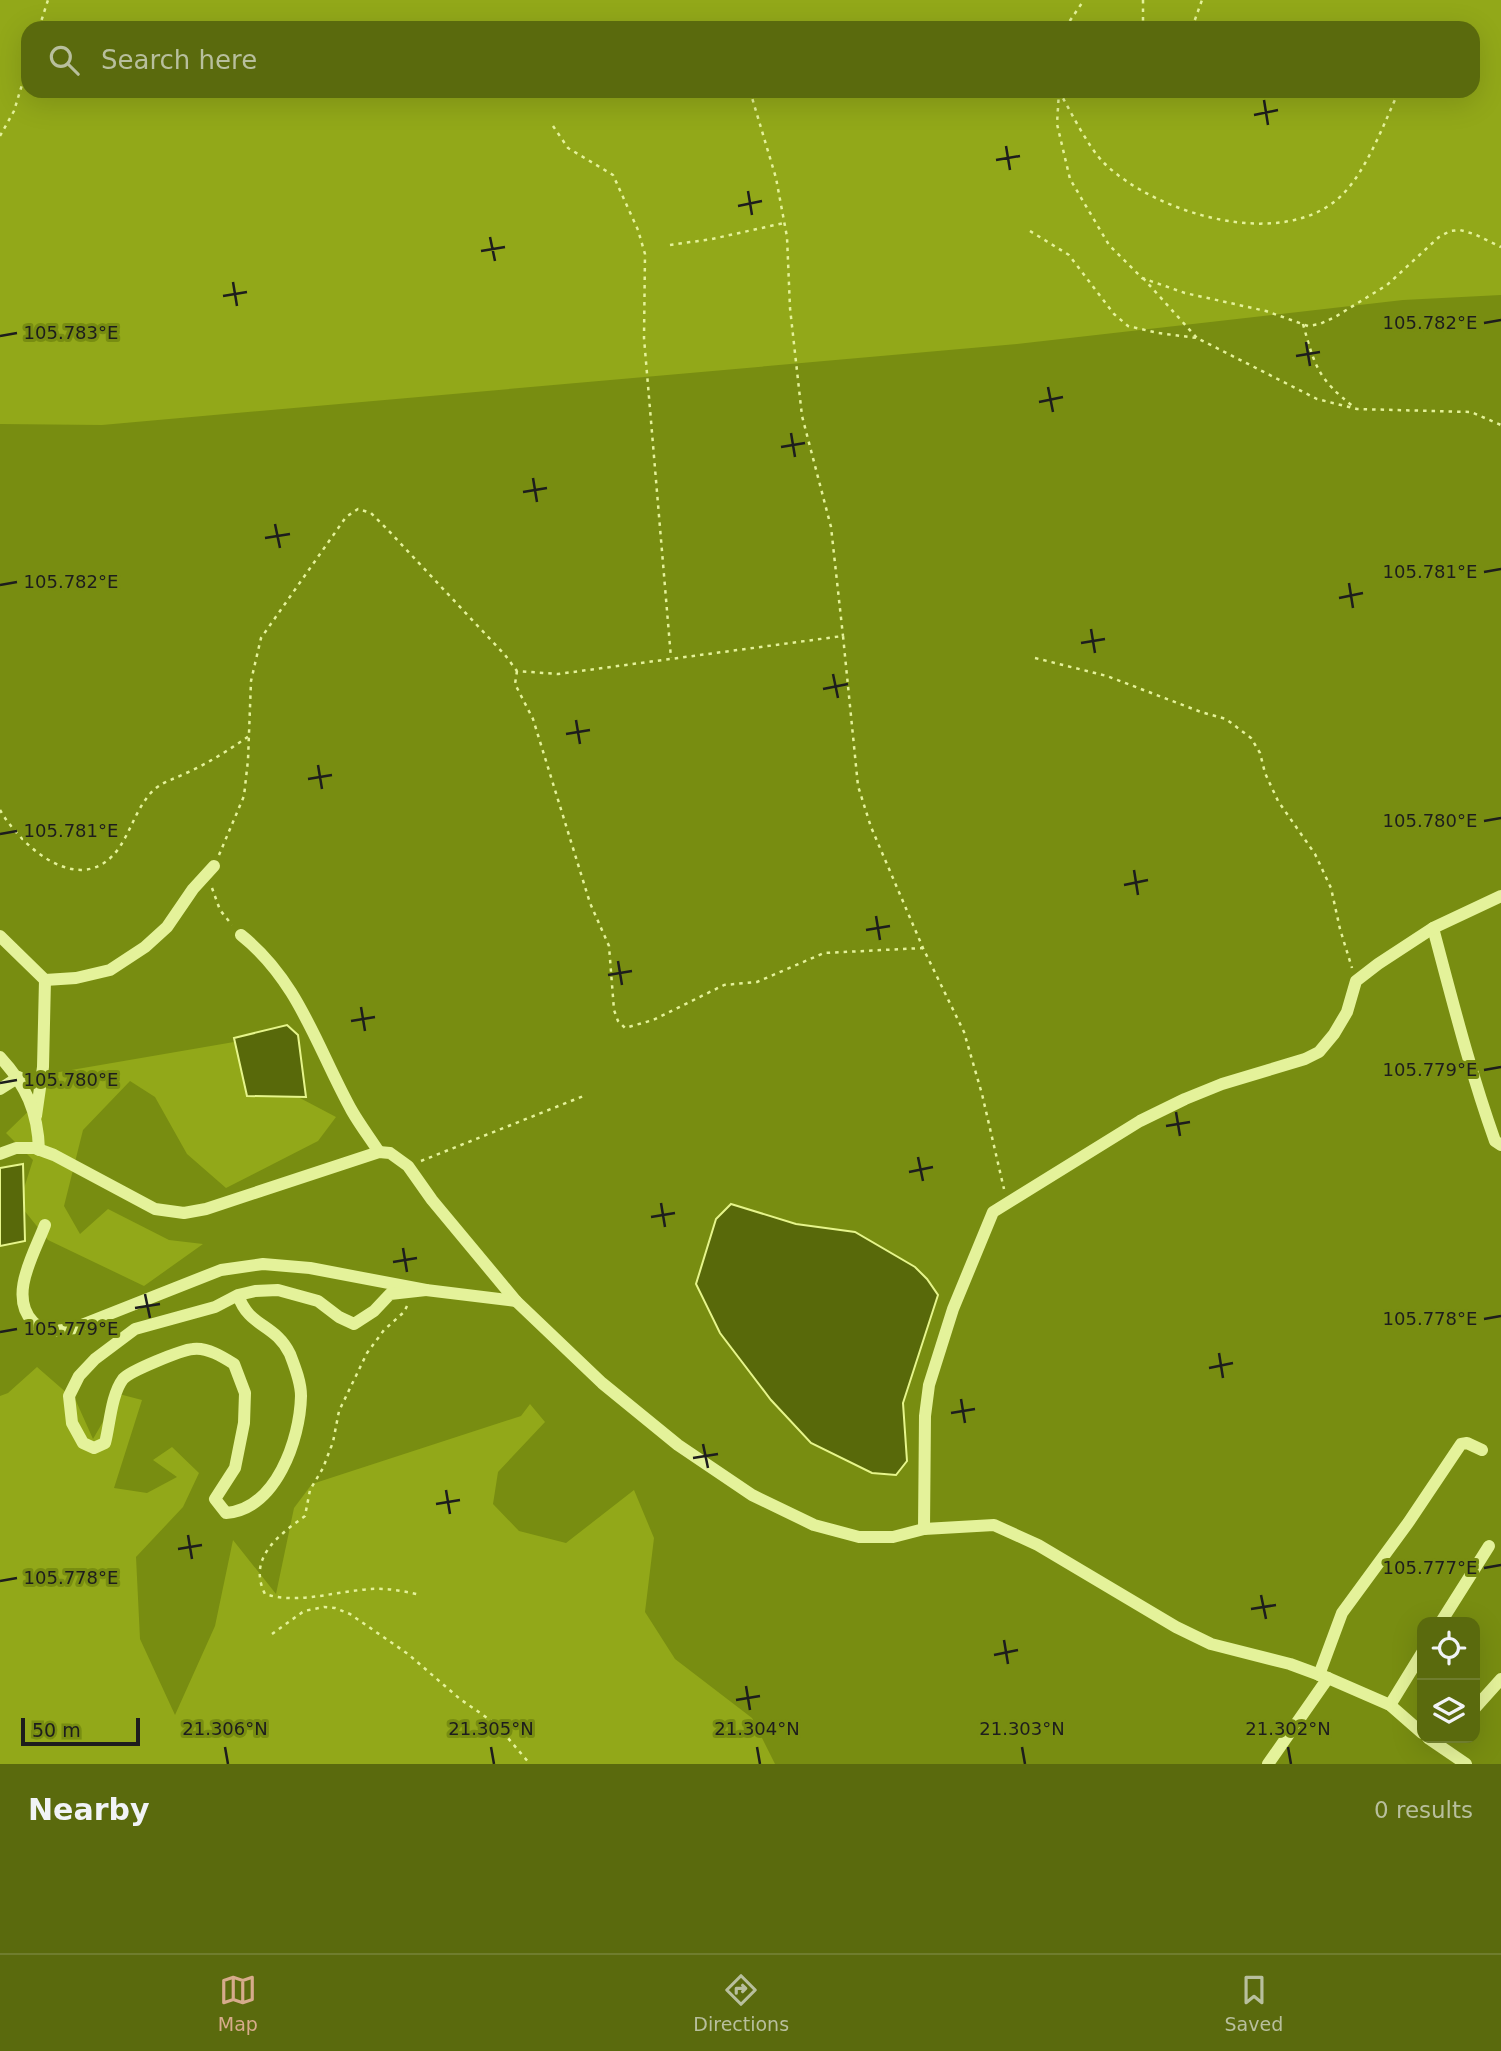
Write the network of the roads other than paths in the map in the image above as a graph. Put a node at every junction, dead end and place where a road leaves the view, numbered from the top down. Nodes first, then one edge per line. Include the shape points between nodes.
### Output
1 (214, 866) road end
2 (1501, 896) edge
3 (1433, 928) junction
4 (241, 935) road end
5 (0, 936) edge
6 (45, 980) junction
7 (0, 1057) edge
8 (19, 1077) junction
9 (0, 1089) edge
10 (36, 1115) junction
11 (1501, 1145) edge
12 (39, 1150) junction
13 (379, 1152) junction
14 (0, 1154) edge
15 (45, 1226) dead end
16 (426, 1290) junction
17 (238, 1295) junction
18 (516, 1301) junction
19 (1482, 1450) dead end
20 (924, 1529) junction
21 (1489, 1546) dead end
22 (1444, 1617) edge
23 (1417, 1661) edge
24 (1324, 1676) junction
25 (1501, 1679) edge
26 (1480, 1702) edge
27 (1390, 1705) junction
28 (1417, 1728) edge
29 (1441, 1743) edge
30 (1268, 1764) edge
31 (1466, 1764) edge

1 - 6 street via 167,927 110,971
2 - 3 street
3 - 11 street via 1465,1048 1495,1141
3 - 20 street via 1356,981 1347,1012 1319,1052 1222,1084 1140,1121 993,1212 953,1309 929,1385
4 - 13 street via 296,997 353,1112
5 - 6 street
6 - 10 street via 43,1067
7 - 8 street
8 - 9 street
8 - 10 street
10 - 12 street
12 - 13 street via 155,1209 184,1213
12 - 14 street via 16,1148
13 - 18 street via 390,1153 408,1166
15 - 16 street via 22,1295 25,1314 40,1328 55,1332 221,1270 263,1264
16 - 17 street via 390,1294 354,1324 318,1301 278,1290
16 - 18 street
17 - 17 street via 215,1307 135,1329 95,1359 69,1396 72,1423 83,1443 94,1448 106,1443 116,1393 124,1378 194,1349 234,1364 245,1393 244,1423 235,1468 215,1499 226,1513 240,1512 262,1498 281,1474 301,1395 284,1343 251,1318
18 - 20 street via 602,1383 678,1445 752,1495 814,1525 859,1537 893,1537
19 - 24 street via 1461,1444 1342,1613
20 - 24 street via 994,1525 1038,1545 1210,1644
21 - 22 street
23 - 27 street
24 - 27 street
24 - 30 street
25 - 26 street
27 - 28 street
29 - 31 street

